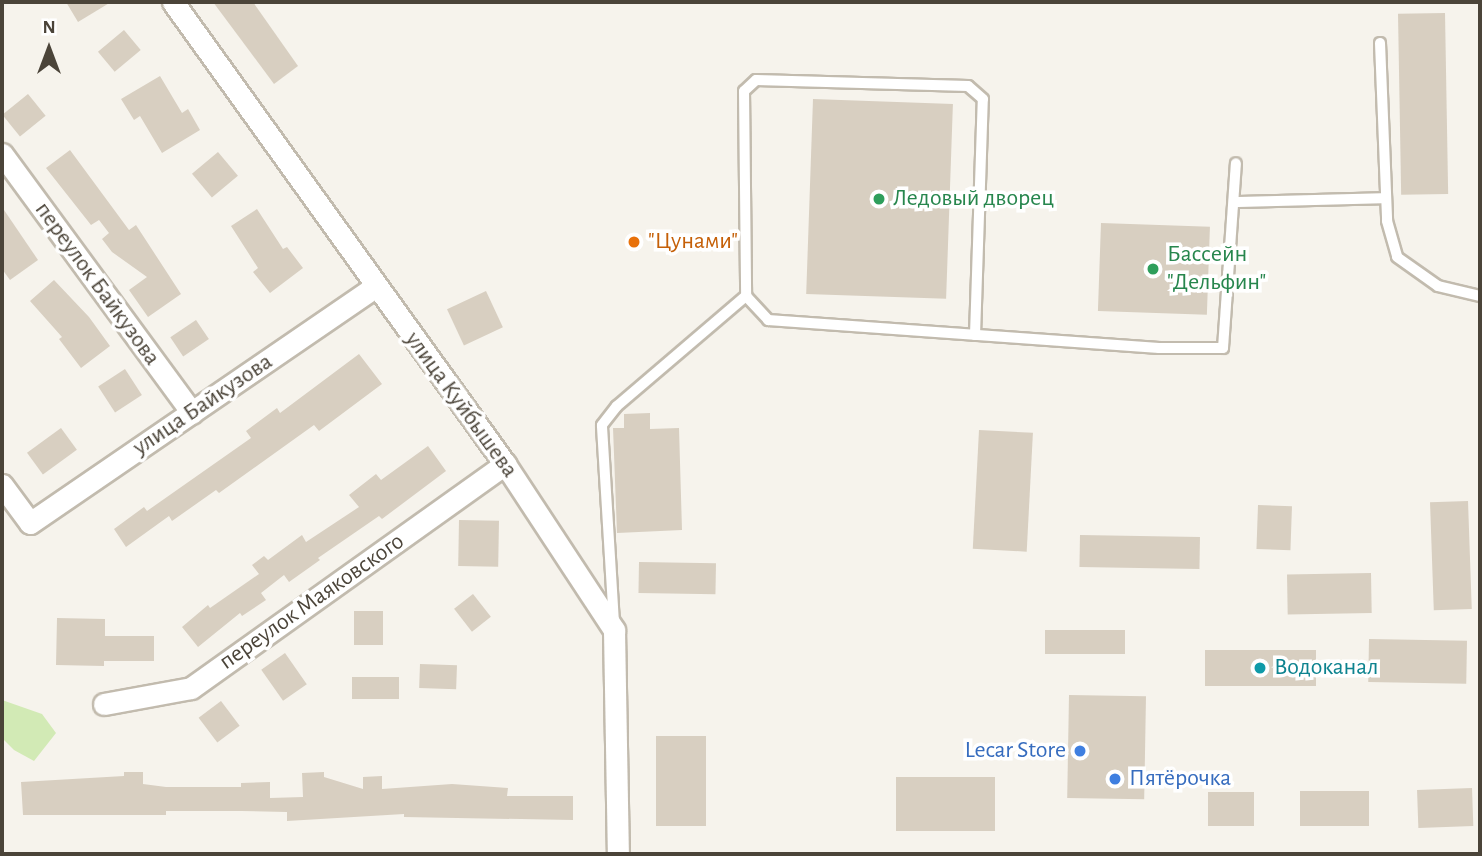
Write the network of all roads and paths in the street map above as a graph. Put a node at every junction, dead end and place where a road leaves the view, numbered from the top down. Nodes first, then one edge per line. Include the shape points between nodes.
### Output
1 (173, 2) edge
2 (1380, 43) dead end
3 (2, 154) edge
4 (1236, 163) dead end
5 (1386, 198) junction
6 (1234, 202) junction
7 (376, 286) junction
8 (746, 296) junction
9 (1480, 296) edge
10 (975, 335) junction
11 (192, 413) junction
12 (505, 464) junction
13 (2, 485) edge
14 (614, 630) junction
15 (104, 704) dead end
16 (618, 854) edge

1 - 7 street, улица Куйбышева
2 - 5 lane
3 - 11 street, переулок Байкузова
4 - 6 lane
5 - 6 lane
5 - 9 lane via 1397,257 1438,286
6 - 10 lane via 1223,348
7 - 11 street, улица Байкузова
7 - 12 street, улица Куйбышева
8 - 10 lane via 768,320
8 - 10 lane via 744,91 756,80 968,86 983,99
8 - 14 lane via 617,406 602,425
11 - 13 street, улица Байкузова via 30,523
12 - 14 street, улица Куйбышева
12 - 15 street, переулок Маяковского via 191,688
14 - 16 street

